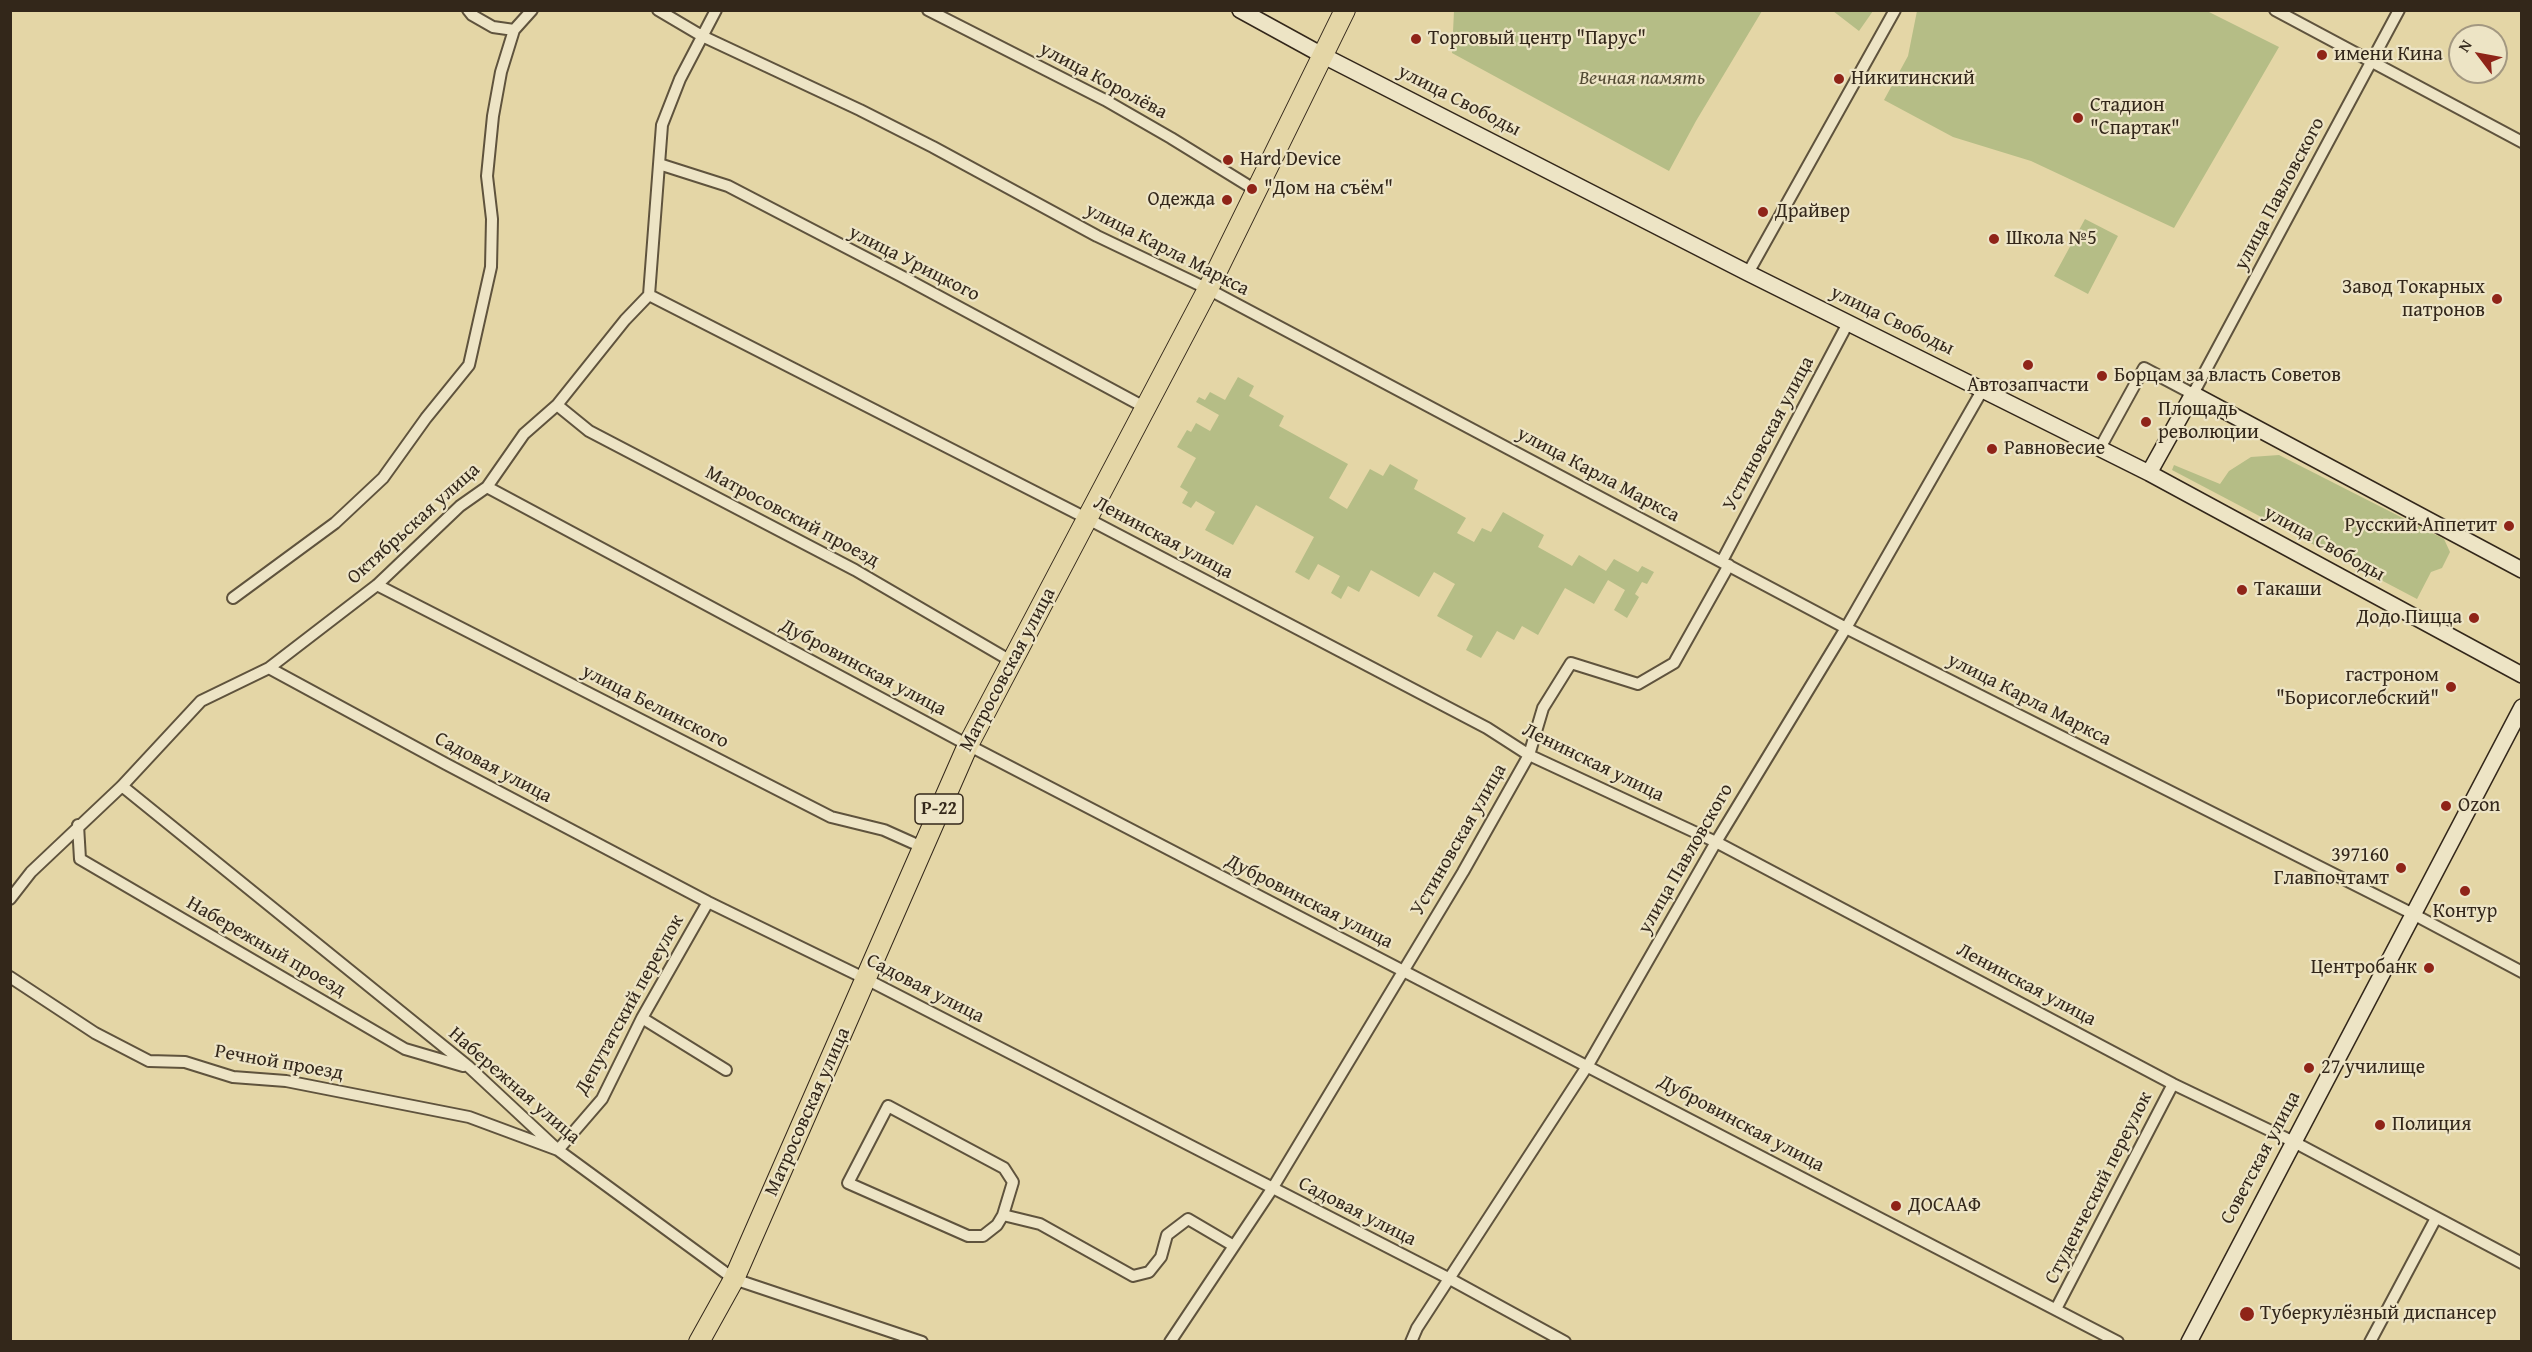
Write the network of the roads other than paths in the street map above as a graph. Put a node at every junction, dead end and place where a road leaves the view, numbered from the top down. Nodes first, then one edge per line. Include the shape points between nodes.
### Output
1 (468, 10) edge
2 (532, 10) edge
3 (658, 10) edge
4 (716, 10) edge
5 (928, 10) edge
6 (1240, 10) edge
7 (1345, 10) edge
8 (1894, 10) edge
9 (2275, 10) edge
10 (2398, 10) edge
11 (514, 30) junction
12 (702, 36) junction
13 (1322, 55) junction
14 (2372, 61) junction
15 (2522, 142) edge
16 (659, 164) junction
17 (1257, 191) junction
18 (1748, 273) junction
19 (1208, 289) junction
20 (649, 296) junction
21 (1848, 323) junction
22 (1983, 389) junction
23 (2193, 394) junction
24 (557, 405) junction
25 (1146, 408) junction
26 (2100, 448) junction
27 (2149, 472) junction
28 (487, 487) junction
29 (1088, 519) junction
30 (1725, 563) junction
31 (2522, 570) edge
32 (377, 585) junction
33 (233, 598) dead end
34 (1846, 627) junction
35 (1011, 661) junction
36 (269, 668) junction
37 (2522, 675) edge
38 (2522, 707) edge
39 (968, 745) junction
40 (1529, 754) junction
41 (122, 786) junction
42 (78, 825) junction
43 (1716, 842) junction
44 (922, 848) junction
45 (10, 899) edge
46 (708, 902) junction
47 (2413, 914) junction
48 (1403, 971) junction
49 (2522, 972) edge
50 (10, 977) edge
51 (866, 979) junction
52 (642, 1018) junction
53 (1588, 1065) junction
54 (469, 1067) junction
55 (726, 1070) dead end
56 (2173, 1083) junction
57 (2294, 1142) junction
58 (558, 1150) junction
59 (1272, 1189) junction
60 (1004, 1215) junction
61 (2436, 1218) junction
62 (1234, 1246) junction
63 (2522, 1263) edge
64 (734, 1279) junction
65 (1450, 1280) junction
66 (2056, 1309) junction
67 (699, 1341) edge
68 (922, 1341) edge
69 (1170, 1341) edge
70 (1411, 1341) edge
71 (1565, 1341) edge
72 (2118, 1341) edge
73 (2189, 1341) edge
74 (2370, 1341) edge

1 - 11 street via 493,27
2 - 11 street
3 - 12 street, улица Карла Маркса
4 - 12 street
5 - 17 street, улица Королёва via 1105,100
6 - 13 main road, улица Свободы
7 - 13 highway, Матросовская улица / Р-22
8 - 18 street
9 - 14 street
10 - 14 street, улица Павловского
11 - 33 street via 493,116 488,176 491,267 469,365 383,478 335,523
12 - 16 street via 662,125
12 - 19 street, улица Карла Маркса via 871,115 1097,236
13 - 17 highway, Матросовская улица / Р-22
13 - 18 main road, улица Свободы
14 - 15 street
14 - 23 street, улица Павловского
16 - 20 street
16 - 25 street, улица Урицкого via 728,186
17 - 19 highway, Матросовская улица / Р-22
18 - 21 main road, улица Свободы
19 - 25 highway, Матросовская улица / Р-22
19 - 30 street, улица Карла Маркса
20 - 24 street, Октябрьская улица
20 - 29 street, Ленинская улица
21 - 22 main road, улица Свободы
21 - 30 street, Устиновская улица
22 - 26 main road, улица Свободы
22 - 34 street, улица Павловского
23 - 26 street via 2144,368
23 - 27 main road
23 - 31 main road
24 - 28 street, Октябрьская улица via 524,435
24 - 35 street, Матросовский проезд via 588,431 855,570
25 - 29 highway, Матросовская улица / Р-22
26 - 27 main road, улица Свободы
27 - 37 main road, улица Свободы
28 - 32 street, Октябрьская улица via 460,506
28 - 39 street, Дубровинская улица
29 - 35 highway, Матросовская улица / Р-22
29 - 40 street, Ленинская улица via 1487,728
30 - 34 street, улица Карла Маркса
30 - 40 street, Устиновская улица via 1674,663 1638,684 1572,663 1544,708
32 - 36 street, Октябрьская улица
32 - 44 street, улица Белинского via 831,818 884,830
34 - 43 street, улица Павловского
34 - 47 street, улица Карла Маркса
35 - 39 highway, Матросовская улица / Р-22
36 - 41 street, Октябрьская улица via 201,701
36 - 46 street, Садовая улица
38 - 47 main road, Советская улица
39 - 44 highway, Матросовская улица / Р-22
39 - 48 street, Дубровинская улица
40 - 43 street, Ленинская улица
40 - 48 street, Устиновская улица
41 - 42 street, Октябрьская улица
41 - 54 street, Набережная улица
42 - 45 street, Октябрьская улица
42 - 54 street, Набережный проезд via 80,859 405,1049
43 - 53 street, улица Павловского
43 - 56 street, Ленинская улица
44 - 51 highway, Матросовская улица / Р-22
46 - 51 street, Садовая улица
46 - 52 street, Депутатский переулок
47 - 49 street, улица Карла Маркса
47 - 57 main road, Советская улица
48 - 53 street, Дубровинская улица
48 - 59 street, Устиновская улица
50 - 58 street, Речной проезд via 95,1034 149,1061 185,1062 232,1077 286,1081 469,1117
51 - 59 street, Садовая улица
51 - 64 highway, Матросовская улица / Р-22
52 - 55 street
52 - 58 street, Депутатский переулок via 602,1099
53 - 65 street, улица Павловского
53 - 66 street, Дубровинская улица
54 - 58 street, Набережная улица
56 - 57 street, Ленинская улица
56 - 66 street, Студенческий переулок
57 - 61 street, Ленинская улица
57 - 73 main road, Советская улица
58 - 64 street, Набережная улица
59 - 62 street, Устиновская улица
59 - 65 street, Садовая улица
60 - 60 street via 983,1236 968,1236 848,1183 888,1106 1004,1168 1013,1182
60 - 62 street via 1040,1224 1133,1276 1149,1272 1161,1257 1167,1235 1188,1219
61 - 63 street, Ленинская улица
61 - 74 street
62 - 69 street, Устиновская улица
64 - 67 highway, Матросовская улица / Р-22
64 - 68 street, Набережная улица
65 - 70 street, улица Павловского
65 - 71 street, Садовая улица
66 - 72 street, Дубровинская улица

